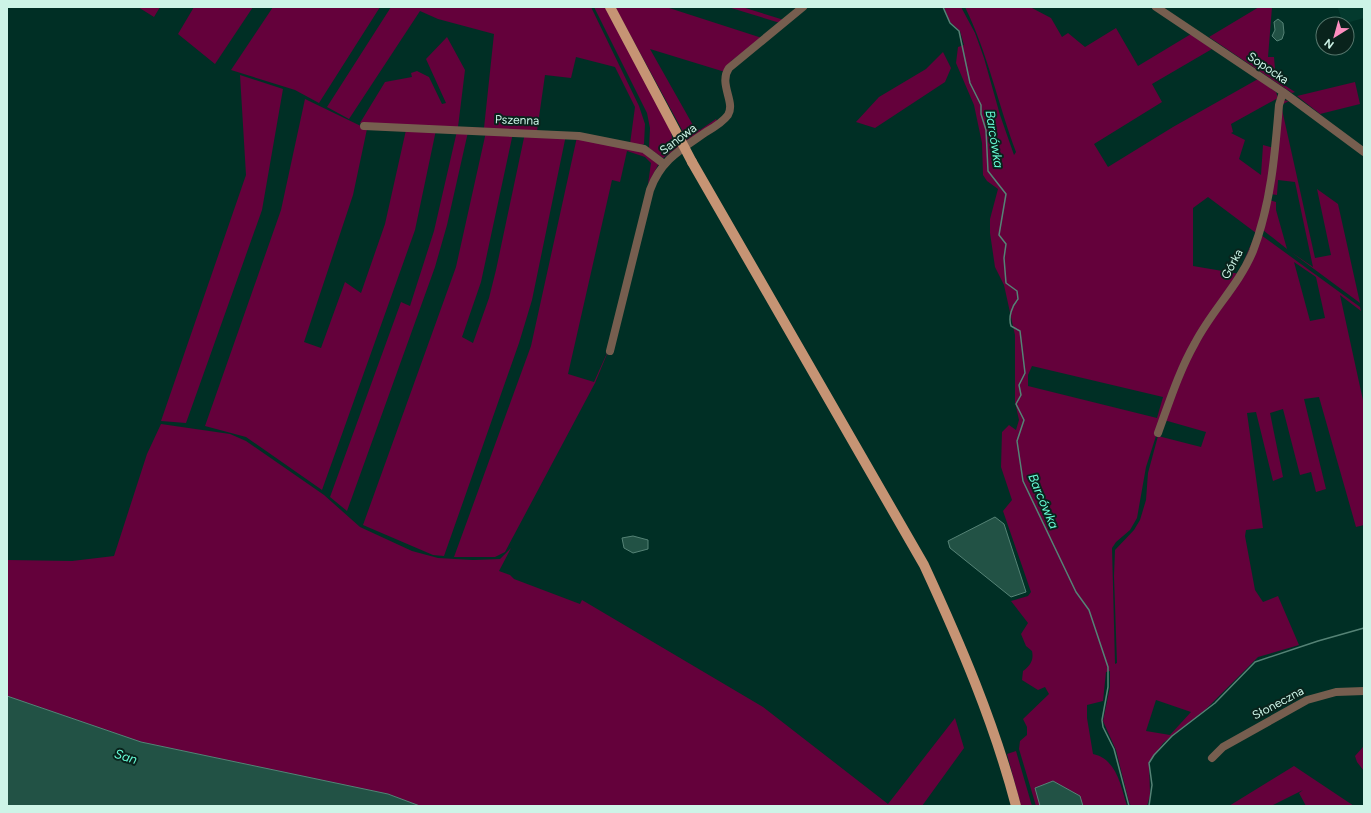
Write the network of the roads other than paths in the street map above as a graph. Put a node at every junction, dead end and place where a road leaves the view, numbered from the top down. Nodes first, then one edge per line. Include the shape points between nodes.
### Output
1 (610, 7) edge
2 (803, 7) edge
3 (1156, 7) edge
4 (1283, 92) junction
5 (364, 126) dead end
6 (1364, 152) edge
7 (664, 164) junction
8 (610, 351) dead end
9 (1158, 433) dead end
10 (1364, 691) edge
11 (1212, 758) dead end
12 (1016, 806) edge

1 - 12 main road, bridge via 692,162 924,565 982,701
2 - 7 street, Sanowa via 727,72 725,82 730,108 726,116 676,152
3 - 4 street, Sopocka
4 - 6 street, Sopocka
4 - 9 street, Górka via 1279,105 1269,201 1258,238 1238,280 1194,343
5 - 7 street, Pszenna via 579,136 644,149
7 - 8 street, Sanowa via 650,190
10 - 11 street, Słoneczna via 1336,692 1308,700 1223,747

